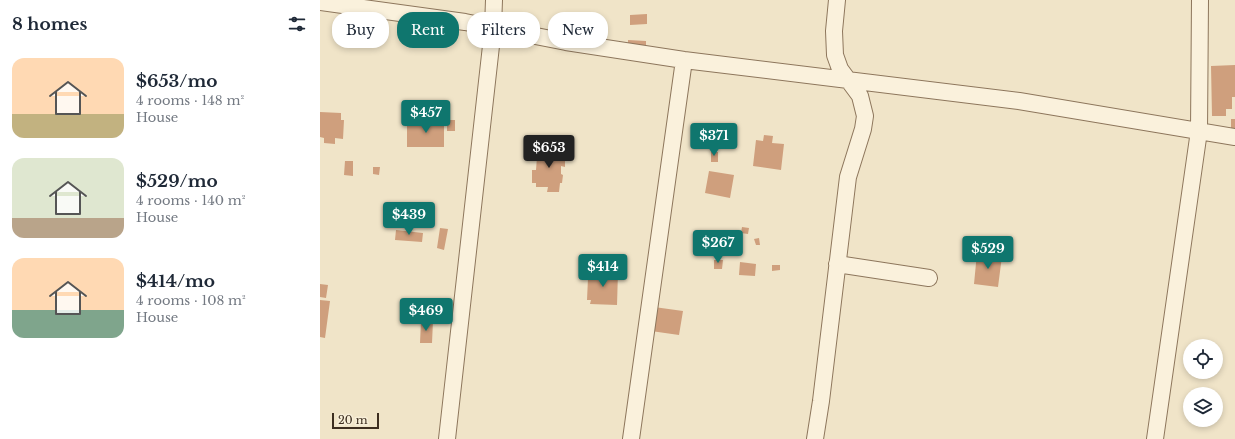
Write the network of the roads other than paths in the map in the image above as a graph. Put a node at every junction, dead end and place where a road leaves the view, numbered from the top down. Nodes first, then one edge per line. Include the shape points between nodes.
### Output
1 (494, 0) edge
2 (836, 0) edge
3 (1200, 0) edge
4 (320, 2) edge
5 (494, 12) edge
6 (467, 22) edge
7 (540, 37) edge
8 (491, 48) edge
9 (684, 60) junction
10 (849, 80) junction
11 (1199, 131) junction
12 (1235, 137) edge
13 (837, 264) junction
14 (929, 278) dead end
15 (447, 439) edge
16 (631, 439) edge
17 (815, 439) edge
18 (1155, 439) edge

1 - 5 street
2 - 10 street via 836,55 840,69
3 - 11 street
4 - 6 street
7 - 9 street
8 - 15 street
9 - 10 street
9 - 16 street
10 - 11 street via 1019,101
10 - 13 street via 860,96 865,116 864,129 848,177
11 - 12 street
11 - 18 street
13 - 14 street
13 - 17 street

